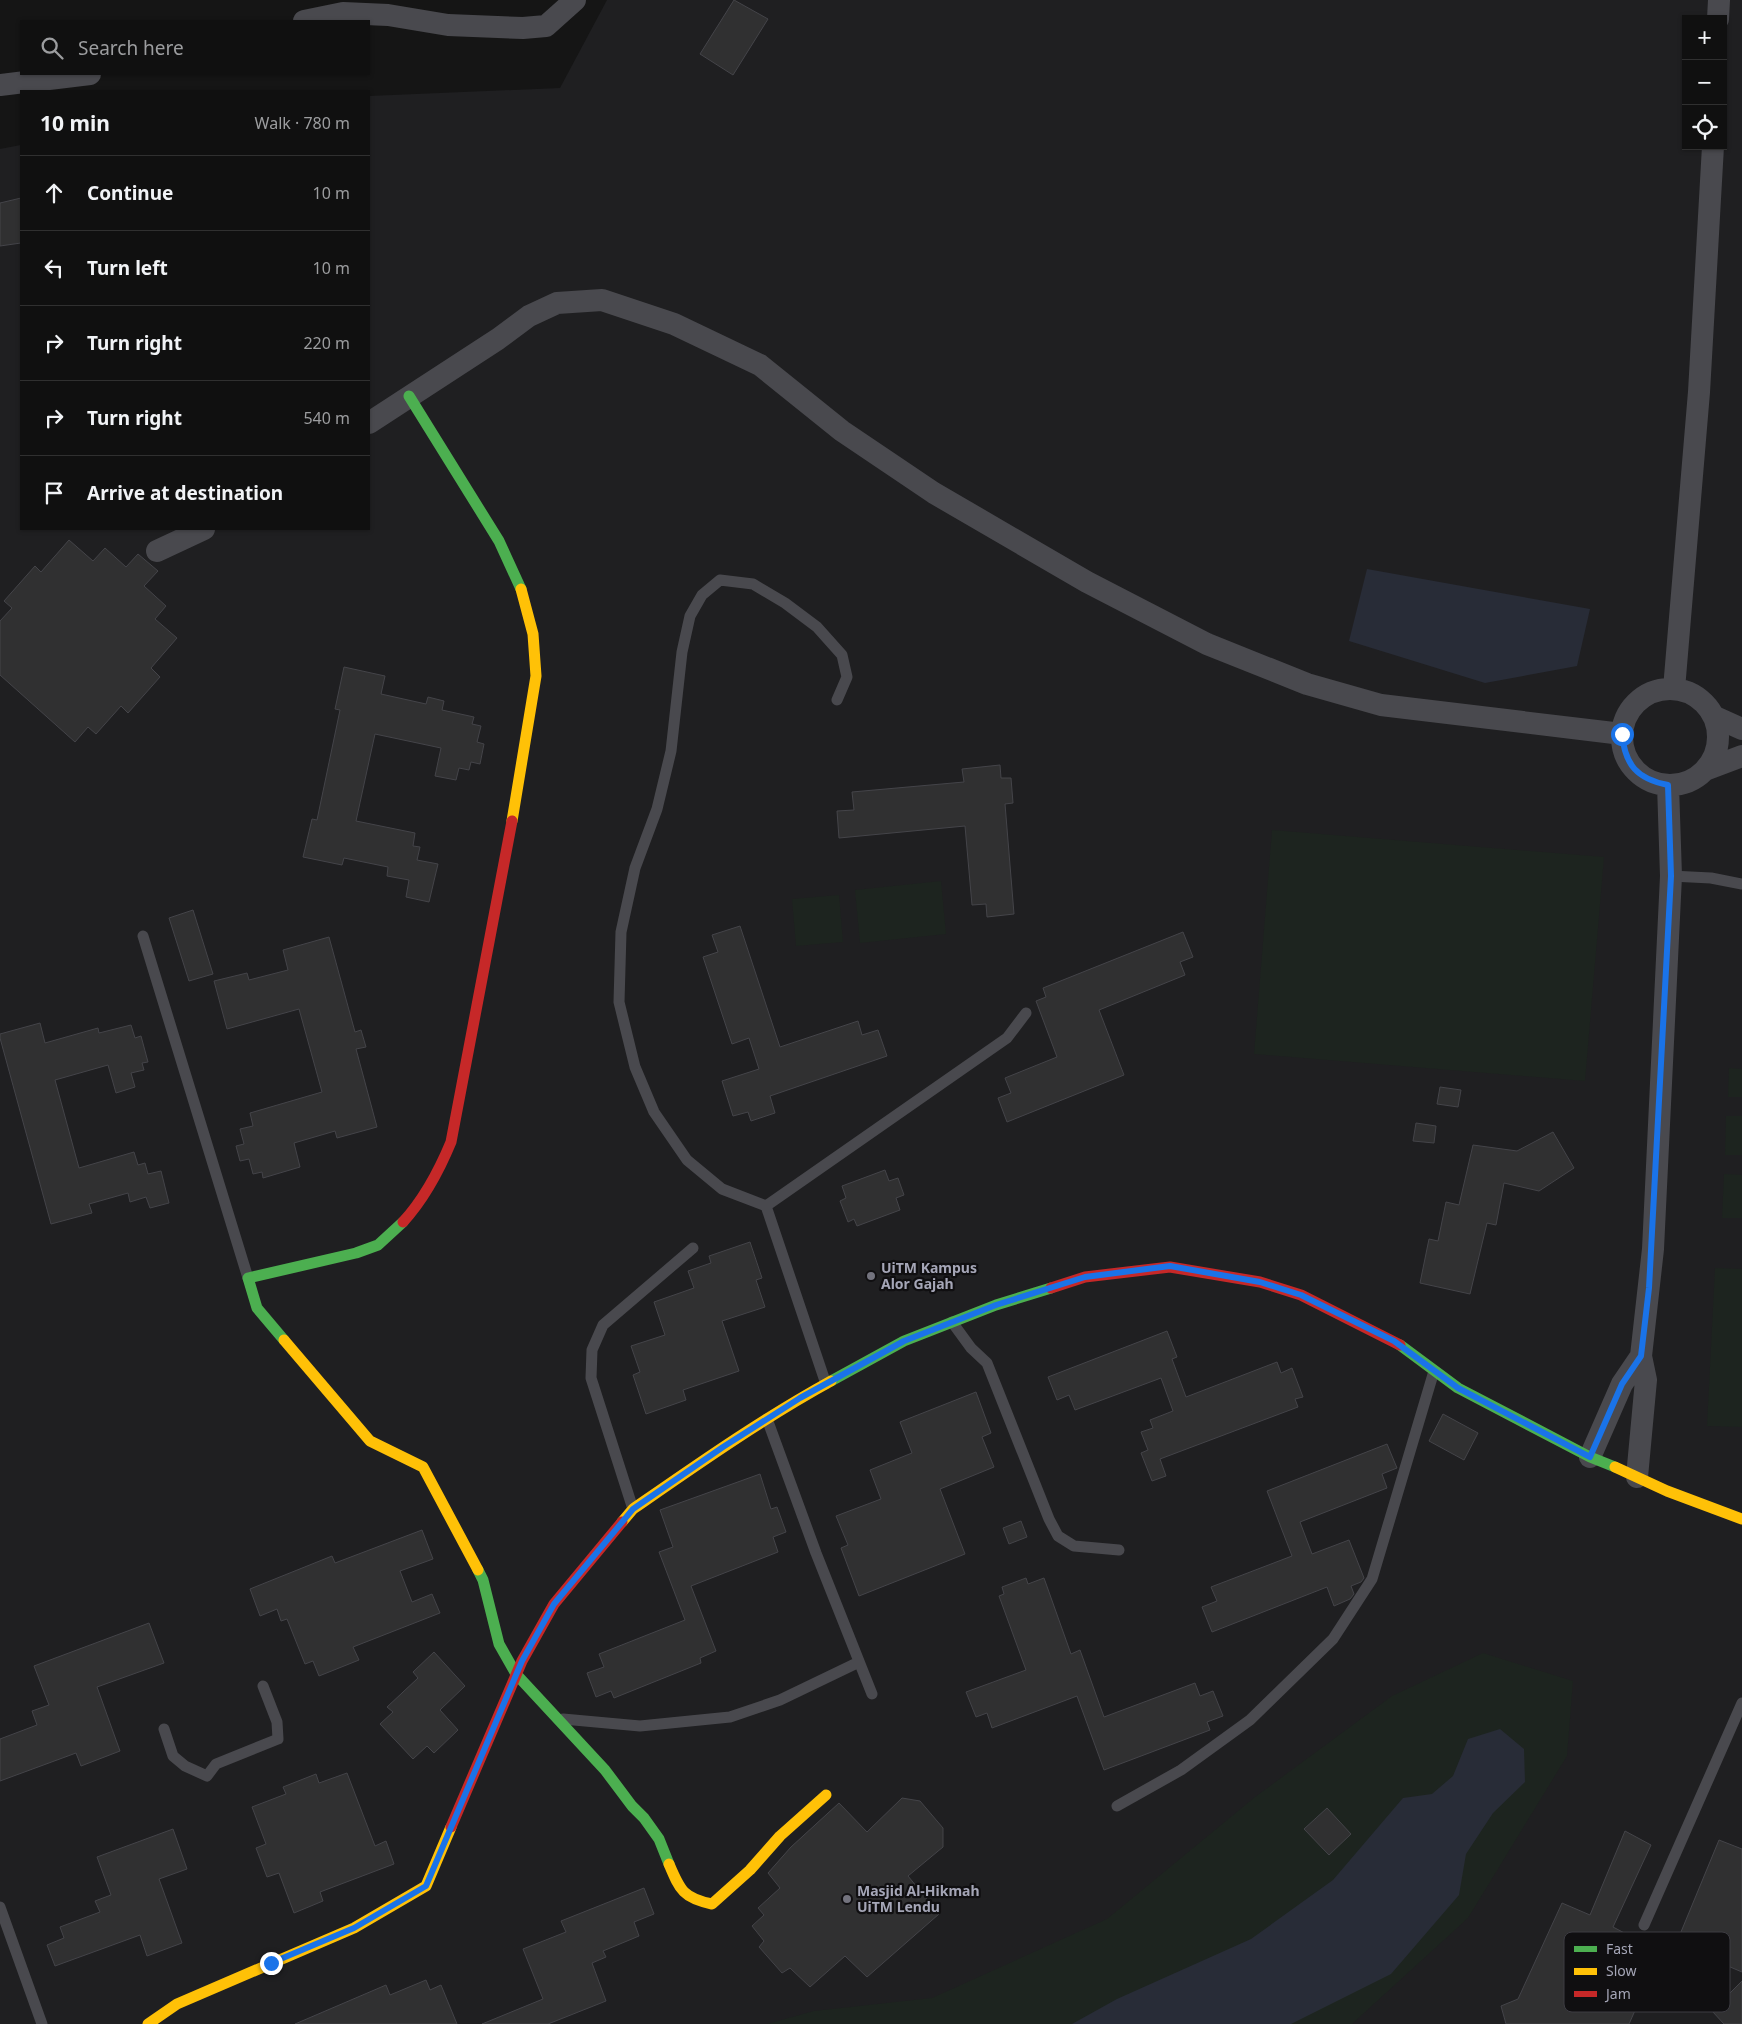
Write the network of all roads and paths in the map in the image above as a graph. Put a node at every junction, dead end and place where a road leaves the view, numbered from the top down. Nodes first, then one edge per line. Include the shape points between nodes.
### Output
1 (575, 0) edge
2 (1718, 0) edge
3 (1718, 15) edge
4 (309, 20) edge
5 (82, 75) edge
6 (0, 85) edge
7 (1713, 150) edge
8 (409, 396) junction
9 (370, 422) edge
10 (202, 530) edge
11 (157, 551) dead end
12 (1674, 689) junction
13 (836, 700) dead end
14 (1714, 716) junction
15 (1742, 729) edge
16 (1622, 734) junction
17 (1742, 756) edge
18 (1705, 770) junction
19 (1668, 785) junction
20 (1671, 876) junction
21 (1742, 884) edge
22 (143, 936) dead end
23 (1026, 1013) dead end
24 (766, 1206) junction
25 (693, 1248) dead end
26 (248, 1278) junction
27 (952, 1322) junction
28 (1641, 1356) junction
29 (1434, 1370) junction
30 (826, 1384) junction
31 (766, 1419) junction
32 (1590, 1457) junction
33 (1637, 1477) junction
34 (633, 1509) junction
35 (1742, 1519) edge
36 (1119, 1550) dead end
37 (859, 1662) junction
38 (516, 1674) junction
39 (263, 1686) dead end
40 (872, 1694) dead end
41 (1742, 1703) edge
42 (558, 1719) junction
43 (164, 1729) dead end
44 (826, 1795) dead end
45 (1117, 1806) dead end
46 (0, 1907) edge
47 (1644, 1925) dead end
48 (42, 2024) edge
49 (148, 2024) edge

1 - 4 street via 546,26 523,28 448,25 388,15 343,13
2 - 3 street
5 - 6 street
7 - 12 street via 1699,392
8 - 9 street
8 - 16 street via 529,316 557,303 602,300 674,324 760,365 842,431 934,493 1087,582 1207,644 1307,684 1381,705
8 - 26 street via 499,541 522,592 532,634 536,676 512,822 451,1142 439,1171 417,1207 378,1245
10 - 11 street
12 - 14 street via 1690,693 1704,702
12 - 16 street via 1659,690 1633,706 1625,719
13 - 24 lane via 846,677 842,655 817,627 753,584 720,580 702,595 690,616 682,652 671,751 657,809 635,868 621,932 619,1002 635,1067 654,1112 687,1160 722,1189
14 - 15 street
14 - 18 street via 1718,744
16 - 19 street via 1623,749 1629,763 1653,782
17 - 18 street
18 - 19 street via 1682,784
19 - 20 street
20 - 21 lane
20 - 28 street via 1652,1250
22 - 26 lane
23 - 24 lane via 1007,1038
24 - 30 lane
25 - 34 lane via 603,1325 592,1350 591,1378
26 - 38 street via 257,1308 370,1441 385,1451 424,1467 483,1580 499,1644
27 - 29 street via 1085,1277 1170,1266 1260,1282 1301,1295 1394,1341
27 - 30 street via 904,1341
27 - 36 lane via 987,1363 1058,1536 1074,1546
28 - 32 street via 1622,1384
28 - 33 street via 1646,1380
29 - 32 street via 1458,1388
29 - 45 lane via 1372,1579 1334,1639 1250,1720 1182,1770
30 - 31 street
31 - 34 street
31 - 37 lane
32 - 33 street
33 - 35 street
34 - 38 street via 554,1604
37 - 40 lane
37 - 42 lane via 780,1700 730,1716 640,1726
38 - 42 street
38 - 49 street via 426,1886 354,1928 177,2004
39 - 43 lane via 277,1722 278,1739 216,1764 207,1776 185,1766 173,1756
41 - 47 lane
42 - 44 street via 644,1818 659,1839 678,1885 693,1900 712,1904
46 - 48 lane

